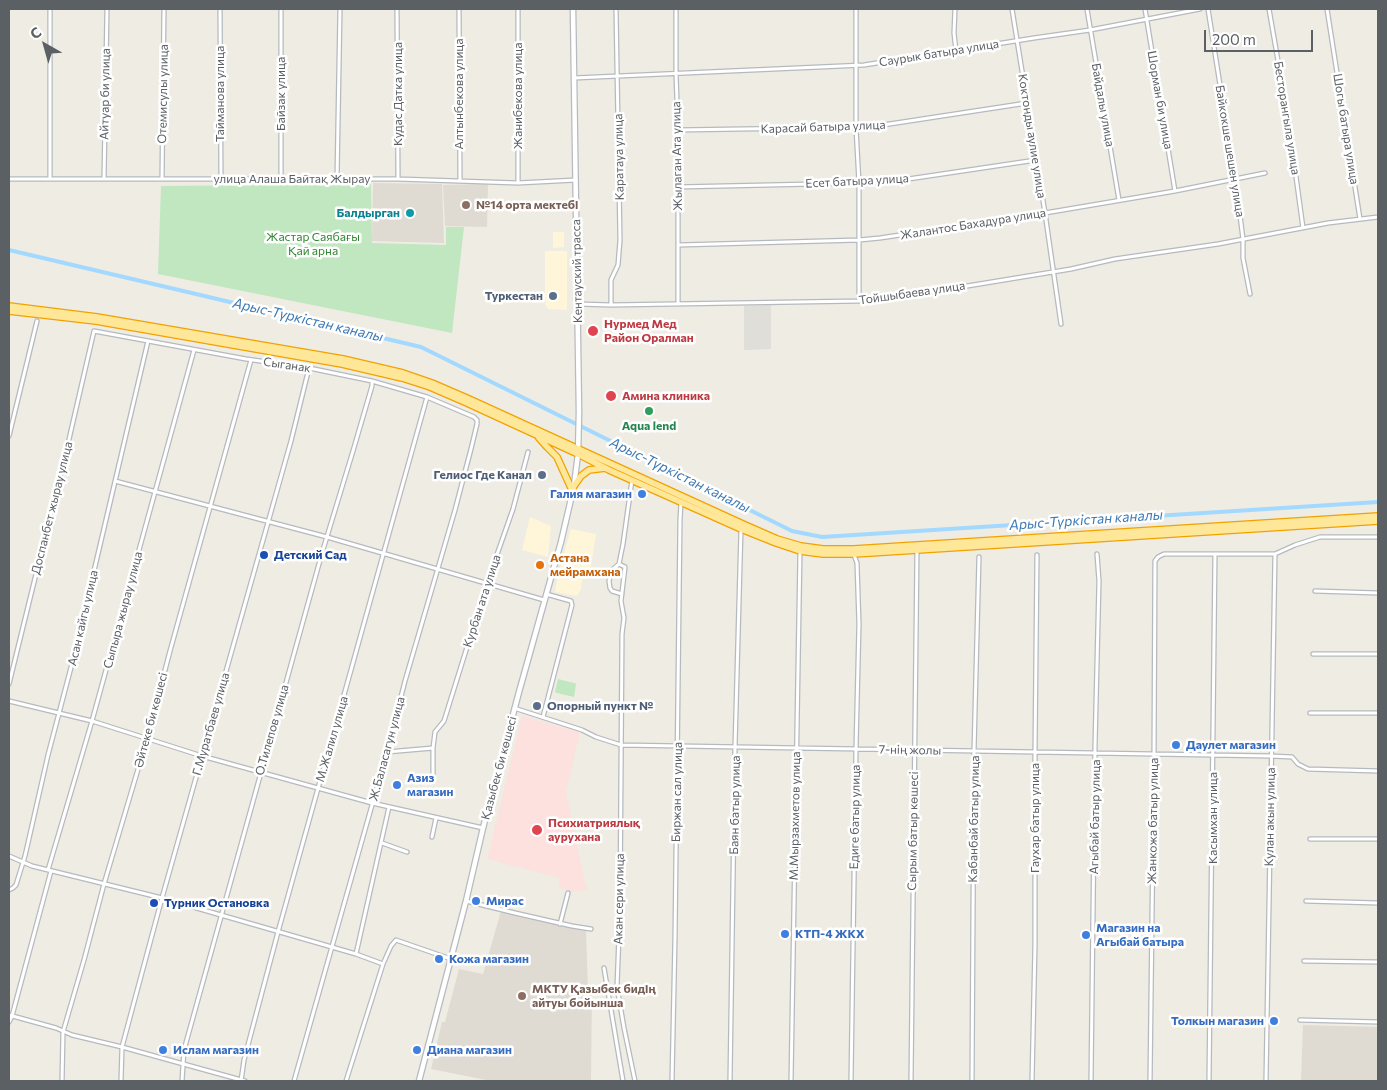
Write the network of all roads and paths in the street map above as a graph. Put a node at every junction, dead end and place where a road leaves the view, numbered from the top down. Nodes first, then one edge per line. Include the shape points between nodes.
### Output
1 (50, 9) edge
2 (107, 9) edge
3 (164, 9) edge
4 (220, 9) edge
5 (281, 9) edge
6 (340, 9) edge
7 (398, 9) edge
8 (459, 9) edge
9 (518, 9) edge
10 (573, 9) edge
11 (616, 9) edge
12 (676, 9) edge
13 (856, 9) edge
14 (955, 9) edge
15 (1012, 9) edge
16 (1087, 9) edge
17 (1145, 9) edge
18 (1200, 9) edge
19 (1208, 9) edge
20 (1269, 9) edge
21 (1327, 9) edge
22 (1146, 19) junction
23 (1090, 30) junction
24 (1018, 40) junction
25 (956, 51) junction
26 (856, 65) junction
27 (676, 73) junction
28 (617, 76) junction
29 (574, 78) junction
30 (1026, 103) junction
31 (856, 128) junction
32 (678, 130) junction
33 (1036, 160) junction
34 (1265, 172) dead end
35 (9, 179) edge
36 (50, 179) junction
37 (104, 179) junction
38 (162, 179) junction
39 (221, 179) junction
40 (281, 179) junction
41 (1234, 179) junction
42 (337, 180) junction
43 (398, 180) junction
44 (460, 180) junction
45 (576, 180) junction
46 (518, 182) junction
47 (859, 184) junction
48 (677, 187) junction
49 (1175, 191) junction
50 (1119, 200) junction
51 (1045, 213) junction
52 (1378, 216) edge
53 (1360, 219) junction
54 (1303, 228) junction
55 (1243, 239) junction
56 (859, 240) junction
57 (679, 245) junction
58 (1053, 271) junction
59 (1250, 294) dead end
60 (859, 301) junction
61 (578, 304) junction
62 (611, 304) junction
63 (678, 304) junction
64 (9, 306) edge
65 (9, 311) edge
66 (37, 321) dead end
67 (1060, 324) dead end
68 (94, 331) joint
69 (148, 341) junction
70 (194, 350) junction
71 (251, 360) junction
72 (310, 368) junction
73 (372, 381) junction
74 (427, 397) junction
75 (474, 417) joint
76 (578, 434) joint
77 (9, 436) edge
78 (538, 436) junction
79 (528, 452) dead end
80 (578, 452) junction
81 (605, 468) junction
82 (632, 479) junction
83 (115, 481) junction
84 (573, 488) junction
85 (156, 491) junction
86 (681, 502) junction
87 (211, 506) junction
88 (1378, 516) edge
89 (268, 520) junction
90 (1378, 521) edge
91 (741, 529) junction
92 (327, 537) junction
93 (1378, 537) edge
94 (916, 550) junction
95 (800, 551) junction
96 (384, 554) junction
97 (854, 554) junction
98 (1097, 554) dead end
99 (1215, 554) junction
100 (1275, 554) junction
101 (1037, 555) dead end
102 (979, 557) dead end
103 (618, 564) junction
104 (438, 569) junction
105 (486, 583) junction
106 (1315, 592) dead end
107 (1378, 593) edge
108 (546, 594) junction
109 (622, 595) junction
110 (544, 600) junction
111 (1313, 654) dead end
112 (1378, 654) edge
113 (9, 684) edge
114 (9, 702) edge
115 (514, 708) junction
116 (60, 713) junction
117 (1310, 713) dead end
118 (1378, 713) edge
119 (543, 717) junction
120 (92, 722) junction
121 (147, 739) junction
122 (621, 745) junction
123 (677, 746) junction
124 (736, 747) junction
125 (796, 747) junction
126 (433, 748) junction
127 (856, 748) junction
128 (914, 750) junction
129 (974, 751) junction
130 (387, 752) junction
131 (1035, 752) junction
132 (1095, 753) junction
133 (1154, 755) junction
134 (1212, 755) junction
135 (202, 756) junction
136 (1271, 756) junction
137 (260, 772) junction
138 (1378, 772) edge
139 (433, 776) dead end
140 (319, 788) junction
141 (372, 803) junction
142 (389, 807) junction
143 (436, 818) junction
144 (483, 828) junction
145 (432, 837) dead end
146 (1378, 838) edge
147 (1310, 839) dead end
148 (382, 843) junction
149 (407, 852) dead end
150 (9, 856) edge
151 (23, 862) junction
152 (50, 870) junction
153 (104, 884) junction
154 (9, 890) edge
155 (568, 894) dead end
156 (162, 898) junction
157 (466, 901) junction
158 (1306, 901) dead end
159 (1378, 903) edge
160 (222, 915) junction
161 (560, 924) junction
162 (591, 929) dead end
163 (278, 932) junction
164 (331, 946) junction
165 (356, 954) junction
166 (451, 959) junction
167 (1304, 961) dead end
168 (1378, 962) edge
169 (383, 964) junction
170 (604, 968) dead end
171 (10, 1016) edge
172 (1300, 1020) dead end
173 (9, 1022) edge
174 (1378, 1022) edge
175 (64, 1032) junction
176 (122, 1047) junction
177 (182, 1064) junction
178 (62, 1081) edge
179 (121, 1081) edge
180 (182, 1081) edge
181 (242, 1081) edge
182 (294, 1081) edge
183 (346, 1081) edge
184 (419, 1081) edge
185 (623, 1081) edge
186 (635, 1081) edge
187 (672, 1081) edge
188 (730, 1081) edge
189 (791, 1081) edge
190 (851, 1081) edge
191 (910, 1081) edge
192 (972, 1081) edge
193 (1032, 1081) edge
194 (1092, 1081) edge
195 (1150, 1081) edge
196 (1209, 1081) edge
197 (1266, 1081) edge

1 - 36 street
2 - 37 street, Айтуар би улица
3 - 38 street, Отемисулы улица
4 - 39 street, Тайманова улица
5 - 40 street, Байзак улица
6 - 42 street
7 - 43 street, Кудас Датка улица
8 - 44 street, Алтынбекова улица
9 - 46 street, Жанибекова улица
10 - 29 main road, Кентауский трасса
11 - 28 street, Каратауа улица
12 - 27 street, Жылаган Ата улица
13 - 26 street
14 - 25 street
15 - 24 street, Коктонды аулие улица
16 - 23 street, Байдалы улица
17 - 22 street, Шорман би улица
18 - 22 street, Саурык батыра улица
19 - 41 street, Байкокше шешен улица
20 - 54 street, Бесторангыла улица
21 - 53 street, Шогы батыра улица
22 - 23 street, Саурык батыра улица
22 - 49 street, Шорман би улица
23 - 24 street, Саурык батыра улица
23 - 50 street, Байдалы улица
24 - 25 street, Саурык батыра улица
24 - 30 street, Коктонды аулие улица
25 - 26 street, Саурык батыра улица
26 - 27 street, Саурык батыра улица
26 - 31 street
27 - 28 street, Саурык батыра улица
27 - 32 street, Жылаган Ата улица
28 - 29 street, Саурык батыра улица
28 - 62 street, Каратауа улица via 620,240 618,265 611,280
29 - 45 main road, Кентауский трасса
30 - 31 street, Карасай батыра улица
30 - 33 street, Коктонды аулие улица
31 - 32 street, Карасай батыра улица
31 - 47 street
32 - 48 street, Жылаган Ата улица
33 - 47 street, Есет батыра улица
33 - 51 street, Коктонды аулие улица
34 - 41 street, Жалантос Бахадура улица
35 - 36 street, улица Алаша Байтақ Жырау
36 - 37 street, улица Алаша Байтақ Жырау
37 - 38 street, улица Алаша Байтақ Жырау
38 - 39 street, улица Алаша Байтақ Жырау
39 - 40 street, улица Алаша Байтақ Жырау
40 - 42 street, улица Алаша Байтақ Жырау
41 - 49 street, Жалантос Бахадура улица
41 - 55 street, Байкокше шешен улица
42 - 43 street, улица Алаша Байтақ Жырау
43 - 44 street, улица Алаша Байтақ Жырау
44 - 46 street, улица Алаша Байтақ Жырау
45 - 46 street, улица Алаша Байтақ Жырау
45 - 61 main road, Кентауский трасса
47 - 48 street, Есет батыра улица
47 - 56 street
48 - 57 street, Жылаган Ата улица
49 - 50 street, Жалантос Бахадура улица
50 - 51 street, Жалантос Бахадура улица
51 - 56 street, Жалантос Бахадура улица
51 - 58 street, Коктонды аулие улица
52 - 53 street, Тойшыбаева улица
53 - 54 street, Тойшыбаева улица
54 - 55 street, Тойшыбаева улица
55 - 58 street, Тойшыбаева улица
55 - 59 street, Байкокше шешен улица
56 - 57 street, Жалантос Бахадура улица
56 - 60 street
57 - 63 street, Жылаган Ата улица
58 - 60 street, Тойшыбаева улица
58 - 67 street, Коктонды аулие улица
60 - 63 street, Тойшыбаева улица
61 - 62 street, Тойшыбаева улица
61 - 76 main road, Кентауский трасса
62 - 63 street, Тойшыбаева улица
64 - 80 highway via 97,317 380,367 432,383
65 - 78 highway via 96,321 379,372 430,387
66 - 77 street
68 - 69 street, Сыганак
68 - 113 street, Доспанбет жырау улица
69 - 70 street, Сыганак
69 - 83 street, Асан кайгы улица
70 - 71 street, Сыганак
70 - 85 street, Сыпыра жырау улица
71 - 72 street, Сыганак
71 - 87 street, Әйтеке би көшесі
72 - 73 street, Сыганак
72 - 89 street, Г.Муратбаев улица
73 - 74 street, Сыганак
73 - 92 street, О.Тилепов улица
74 - 75 street, Сыганак
74 - 96 street, М.Жалил улица
75 - 104 street, Ж.Баласагун улица via 477,421 475,432
76 - 80 main road, Қазыбек би көшесі
78 - 80 highway
78 - 84 highway via 557,457
79 - 105 street, Курбан ата улица via 513,509
80 - 81 highway
80 - 84 main road, Қазыбек би көшесі
80 - 88 highway via 777,539 823,549
81 - 82 highway
81 - 84 highway via 589,470
82 - 86 highway
82 - 103 street, Акан сери улица
83 - 85 street
83 - 116 street, Асан кайгы улица
84 - 108 main road, Қазыбек би көшесі
85 - 87 street
85 - 120 street, Сыпыра жырау улица
86 - 91 highway
86 - 123 street, Биржан сал улица
87 - 89 street
87 - 121 street, Әйтеке би көшесі
89 - 92 street
89 - 135 street, Г.Муратбаев улица
90 - 94 highway
91 - 95 highway
91 - 124 street, Баян батыр улица
92 - 96 street
92 - 137 street, О.Тилепов улица
93 - 100 street via 1320,537
94 - 97 highway
94 - 128 street, Сырым батыр көшесі
95 - 97 highway
95 - 125 street, М.Мырзахметов улица
96 - 104 street
96 - 140 street, М.Жалил улица
97 - 127 street, Едиге батыр улица via 859,624
98 - 132 street, Агыбай батыр улица
99 - 100 street
99 - 133 street, Жанкожа батыр улица via 1164,554 1155,561
99 - 134 street, Касымхан улица
100 - 136 street, Кулан акын улица
101 - 131 street, Гаухар батыр улица
102 - 129 street, Кабанбай батыр улица
103 - 109 street, Акан сери улица via 625,567
103 - 109 street, Акан сери улица via 609,581 612,591
104 - 105 street
104 - 130 street, Ж.Баласагун улица
105 - 110 street
105 - 126 street, Курбан ата улица via 444,721 435,732
106 - 107 street
108 - 110 main road, Қазыбек би көшесі
108 - 119 street via 571,601 572,605
109 - 122 street, Акан сери улица
110 - 115 main road, Қазыбек би көшесі
111 - 112 street
114 - 116 street
115 - 119 street, 7-нің жолы
115 - 144 main road, Қазыбек би көшесі
116 - 120 street
116 - 151 street, Асан кайгы улица
117 - 118 street
119 - 122 street, 7-нің жолы
120 - 121 street
120 - 152 street, Сыпыра жырау улица
121 - 135 street
121 - 153 street, Әйтеке би көшесі
122 - 123 street, 7-нің жолы
122 - 186 street, Акан сери улица via 618,987
123 - 124 street, 7-нің жолы
123 - 187 street, Биржан сал улица
124 - 125 street, 7-нің жолы
124 - 188 street, Баян батыр улица
125 - 127 street, 7-нің жолы
125 - 189 street, М.Мырзахметов улица
126 - 130 street
126 - 139 street, Курбан ата улица
127 - 128 street, 7-нің жолы
127 - 190 street, Едиге батыр улица
128 - 129 street, 7-нің жолы
128 - 191 street, Сырым батыр көшесі
129 - 131 street, 7-нің жолы
129 - 192 street, Кабанбай батыр улица
130 - 141 street, Ж.Баласагун улица
131 - 132 street, 7-нің жолы
131 - 193 street, Гаухар батыр улица
132 - 133 street, 7-нің жолы
132 - 194 street, Агыбай батыр улица
133 - 134 street, 7-нің жолы
133 - 195 street, Жанкожа батыр улица
134 - 136 street, 7-нің жолы
134 - 196 street, Касымхан улица
135 - 137 street
135 - 156 street, Г.Муратбаев улица
136 - 138 street, 7-нің жолы via 1292,757 1308,770
136 - 197 street, Кулан акын улица
137 - 140 street
137 - 160 street, О.Тилепов улица
140 - 141 street
140 - 163 street, М.Жалил улица
141 - 142 street
141 - 164 street, Ж.Баласагун улица
142 - 143 street
142 - 148 street
143 - 144 street
143 - 145 street
144 - 157 main road, Қазыбек би көшесі
146 - 147 street
148 - 149 street
148 - 165 street
150 - 151 street
151 - 152 street
151 - 154 street, Асан кайгы улица via 16,885
152 - 153 street
152 - 171 street, Сыпыра жырау улица
153 - 156 street
153 - 175 street, Әйтеке би көшесі
155 - 161 street
156 - 160 street
156 - 176 street, Г.Муратбаев улица
157 - 161 street
157 - 166 main road, Қазыбек би көшесі
158 - 159 street
160 - 163 street
160 - 177 street, О.Тилепов улица
161 - 162 street
163 - 164 street
163 - 181 street, М.Жалил улица via 244,1060
164 - 165 street
164 - 182 street, Ж.Баласагун улица
165 - 169 street
166 - 169 street via 396,940
166 - 184 main road, Қазыбек би көшесі
167 - 168 street
169 - 183 street
170 - 185 street
171 - 173 street, Сыпыра жырау улица
171 - 175 street
172 - 174 street
175 - 176 street
175 - 178 street, Әйтеке би көшесі
176 - 177 street
176 - 179 street, Г.Муратбаев улица
177 - 180 street, О.Тилепов улица
177 - 181 street

